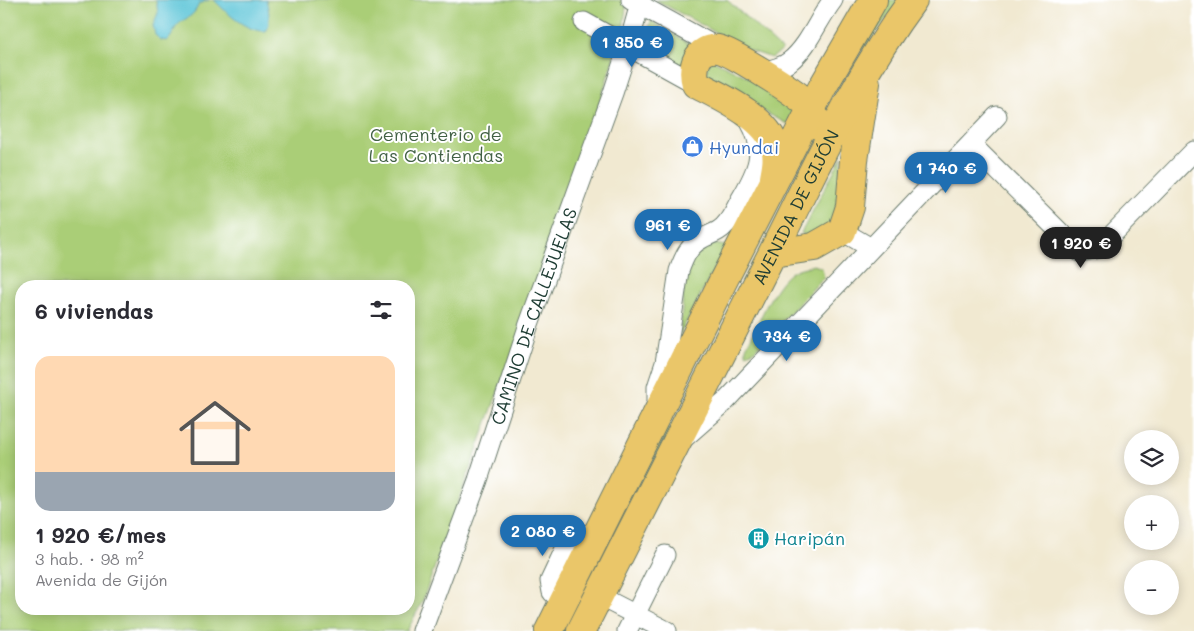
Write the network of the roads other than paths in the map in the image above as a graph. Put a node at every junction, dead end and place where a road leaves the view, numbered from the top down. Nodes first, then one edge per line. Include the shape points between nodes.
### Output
1 (833, 0) edge
2 (873, 0) edge
3 (913, 0) edge
4 (637, 2) edge
5 (584, 22) dead end
6 (893, 26) junction
7 (628, 47) junction
8 (720, 49) junction
9 (835, 66) junction
10 (868, 71) junction
11 (765, 74) junction
12 (696, 84) junction
13 (741, 109) junction
14 (997, 116) dead end
15 (810, 123) junction
16 (971, 144) junction
17 (1194, 151) edge
18 (774, 183) junction
19 (842, 230) junction
20 (871, 248) junction
21 (773, 253) junction
22 (721, 353) junction
23 (657, 415) junction
24 (674, 447) junction
25 (665, 555) dead end
26 (599, 596) junction
27 (631, 623) edge
28 (422, 631) edge
29 (549, 631) edge
30 (581, 631) edge
31 (667, 631) edge

1 - 11 street via 790,62
2 - 9 highway, AVENIDA DE GIJÓN
3 - 6 highway, AVENIDA DE GIJÓN
4 - 7 street, CAMINO DE CALLEJUELAS
4 - 8 street
5 - 7 street
6 - 10 highway, AVENIDA DE GIJÓN
6 - 15 highway via 859,63 826,123
7 - 12 street
7 - 28 street, CAMINO DE CALLEJUELAS via 529,324 478,480
8 - 11 highway
8 - 12 highway via 708,49 700,55 693,74
9 - 11 highway via 802,82
9 - 15 highway, AVENIDA DE GIJÓN
10 - 19 highway via 850,207
10 - 21 highway, AVENIDA DE GIJÓN via 837,122
11 - 15 highway via 805,102
12 - 13 highway
13 - 15 highway via 784,129
13 - 18 highway via 769,134 775,145
13 - 23 street, AVENIDA DE GIJÓN via 756,133 758,167 723,228 694,244 683,258 665,363 657,387
14 - 16 street, AVENIDA DE GIJÓN
15 - 18 highway, AVENIDA DE GIJÓN
15 - 22 highway via 816,139 811,153 726,322
16 - 17 street via 1080,252 1099,248
16 - 20 street, AVENIDA DE GIJÓN
18 - 23 highway, AVENIDA DE GIJÓN
19 - 20 street
19 - 21 highway via 814,247
20 - 24 street, AVENIDA DE GIJÓN via 725,402
21 - 22 highway, AVENIDA DE GIJÓN
22 - 24 highway, AVENIDA DE GIJÓN
23 - 29 highway, AVENIDA DE GIJÓN
24 - 26 highway, AVENIDA DE GIJÓN
25 - 27 street
26 - 27 street
26 - 30 highway, AVENIDA DE GIJÓN
27 - 31 street

